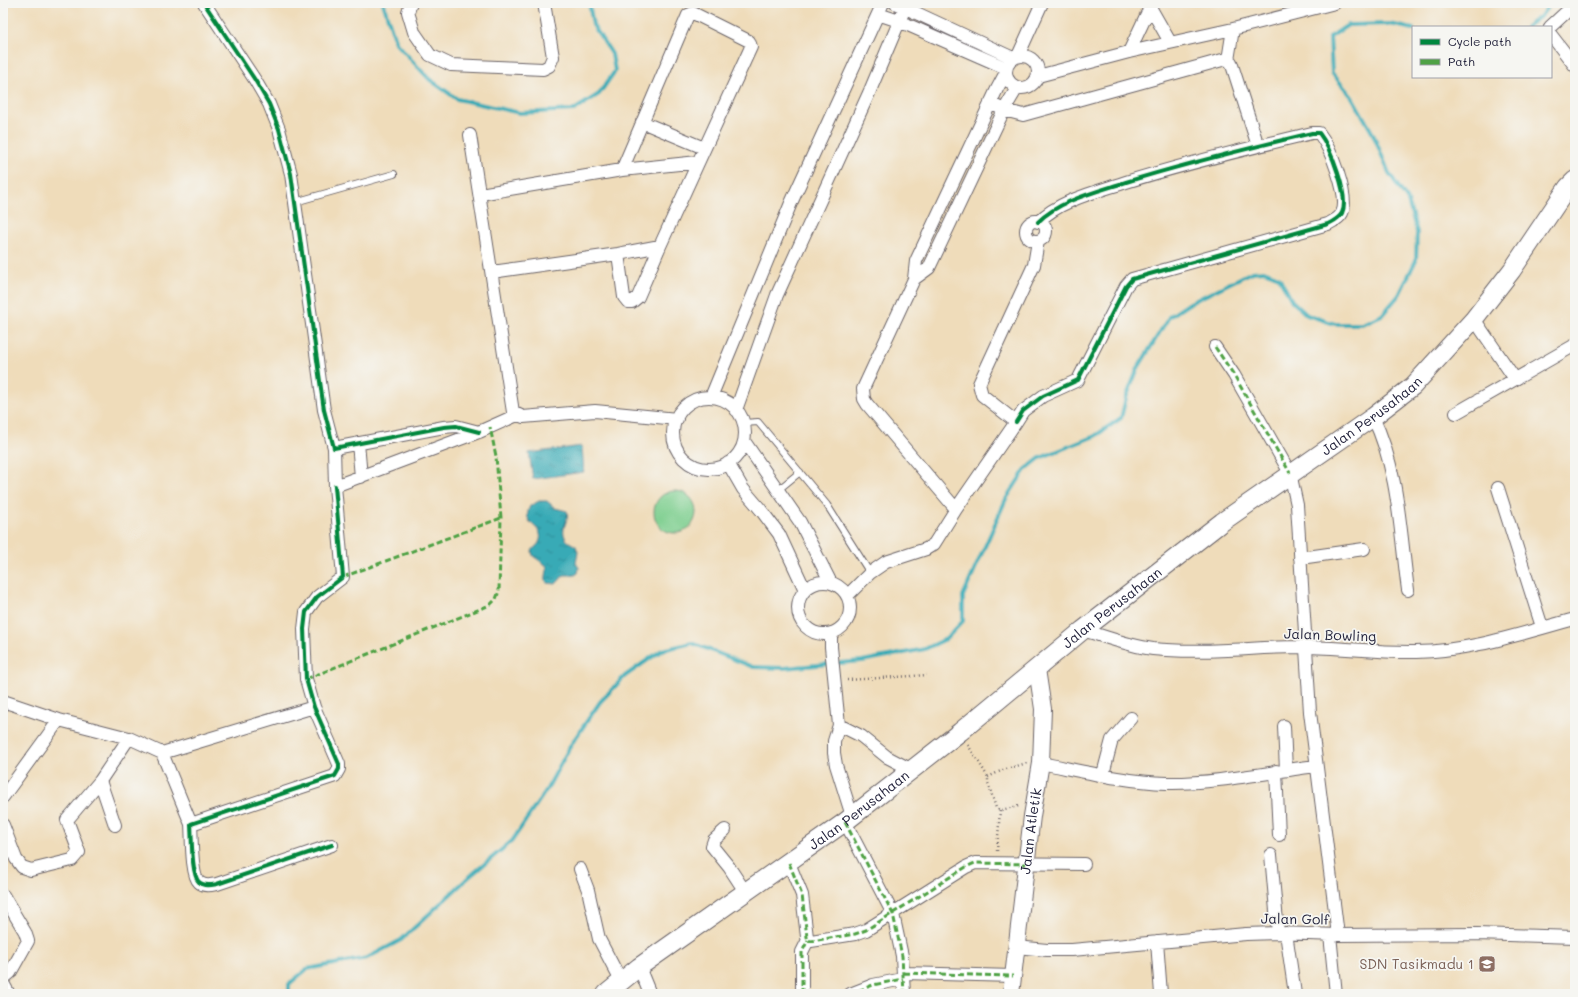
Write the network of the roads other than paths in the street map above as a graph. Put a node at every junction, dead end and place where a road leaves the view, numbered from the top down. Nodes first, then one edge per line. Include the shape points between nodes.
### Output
1 (204, 3) edge
2 (411, 3) edge
3 (544, 3) edge
4 (1042, 3) edge
5 (1335, 3) edge
6 (902, 4) edge
7 (1575, 4) edge
8 (1151, 5) edge
9 (881, 8) edge
10 (899, 21) junction
11 (1551, 26) edge
12 (1233, 29) junction
13 (1552, 36) edge
14 (1170, 42) junction
15 (1129, 52) junction
16 (1228, 60) junction
17 (1011, 64) junction
18 (1575, 66) edge
19 (1038, 76) junction
20 (1017, 88) junction
21 (990, 103) junction
22 (1004, 110) junction
23 (642, 122) junction
24 (470, 135) dead end
25 (1258, 146) junction
26 (704, 148) junction
27 (698, 162) junction
28 (622, 170) junction
29 (394, 174) dead end
30 (1575, 180) edge
31 (480, 194) junction
32 (295, 202) junction
33 (660, 246) junction
34 (618, 254) junction
35 (492, 272) junction
36 (914, 279) junction
37 (1474, 319) junction
38 (1575, 345) edge
39 (1215, 347) dead end
40 (1515, 380) junction
41 (711, 397) junction
42 (736, 410) junction
43 (1456, 413) dead end
44 (517, 415) junction
45 (1373, 417) junction
46 (676, 418) junction
47 (1016, 422) junction
48 (744, 423) junction
49 (479, 432) junction
50 (744, 441) junction
51 (358, 443) junction
52 (334, 448) junction
53 (728, 463) junction
54 (800, 472) junction
55 (1290, 473) junction
56 (361, 476) junction
57 (335, 486) junction
58 (1498, 488) dead end
59 (778, 490) junction
60 (956, 509) junction
61 (1364, 549) dead end
62 (1300, 558) junction
63 (870, 573) junction
64 (831, 583) junction
65 (806, 590) junction
66 (1408, 590) dead end
67 (847, 596) junction
68 (1575, 619) edge
69 (1542, 628) junction
70 (1083, 630) junction
71 (831, 633) junction
72 (1305, 647) junction
73 (1037, 669) junction
74 (3, 701) edge
75 (314, 707) junction
76 (1131, 718) dead end
77 (59, 720) junction
78 (838, 725) junction
79 (1284, 726) dead end
80 (129, 738) junction
81 (162, 753) junction
82 (1041, 761) junction
83 (1316, 766) junction
84 (912, 770) junction
85 (1281, 770) junction
86 (1103, 774) junction
87 (100, 781) junction
88 (3, 797) edge
89 (848, 819) junction
90 (191, 824) junction
91 (3, 825) edge
92 (115, 826) dead end
93 (725, 830) dead end
94 (1279, 835) dead end
95 (332, 845) dead end
96 (1271, 855) dead end
97 (789, 863) junction
98 (1026, 864) junction
99 (1084, 864) dead end
100 (580, 868) dead end
101 (746, 893) junction
102 (3, 895) edge
103 (893, 914) junction
104 (1282, 933) junction
105 (1334, 935) junction
106 (1575, 937) edge
107 (808, 940) junction
108 (1156, 942) junction
109 (1016, 947) junction
110 (639, 967) junction
111 (903, 976) junction
112 (1013, 976) junction
113 (3, 979) edge
114 (621, 980) junction
115 (3, 983) edge
116 (9, 994) edge
117 (606, 994) edge
118 (650, 994) edge
119 (802, 994) edge
120 (850, 994) edge
121 (904, 994) edge
122 (1011, 994) edge
123 (1161, 994) edge
124 (1295, 994) edge
125 (1336, 994) edge

1 - 32 street via 269,104 279,129 291,174
2 - 3 street via 408,12 414,32 430,55 451,65 543,69 549,66 553,57
4 - 17 street
5 - 12 street
6 - 10 street
6 - 17 street
7 - 11 street
8 - 14 street
8 - 15 street
9 - 10 street
9 - 41 street via 791,203
10 - 17 street
10 - 42 street via 866,100 776,295
12 - 14 street
12 - 16 street
13 - 18 street
14 - 15 street
15 - 19 street
16 - 22 street via 1224,59 1023,115
16 - 25 street via 1231,62
17 - 19 street via 1024,55 1034,60
17 - 20 street via 1008,80
17 - 21 street
19 - 20 street via 1028,87
20 - 22 street
21 - 22 street
21 - 36 street via 916,261
22 - 36 street via 929,268
23 - 26 street
23 - 26 street via 687,15 693,13 748,39 751,44
23 - 28 street
24 - 31 street
25 - 47 street via 1098,191 1053,209 1038,222 1044,225 1046,231 1044,237 1038,241 1034,265 979,384 982,394
25 - 47 street via 1320,133 1338,173 1343,196 1343,211 1340,218 1328,224 1132,279 1078,380 1043,396 1023,411
26 - 27 street
27 - 28 street
27 - 33 street
28 - 31 street
29 - 32 lane
30 - 37 main road, Jalan Perusahaan
31 - 35 street
32 - 52 street via 324,410
33 - 34 street
33 - 34 street via 638,297 632,302 624,298
34 - 35 street
35 - 44 street via 512,409
36 - 60 street via 865,383 864,399
37 - 40 street
37 - 45 main road, Jalan Perusahaan via 1412,386
38 - 40 street
39 - 55 street via 1234,375
40 - 43 street
41 - 42 street via 725,401
41 - 46 street via 690,402
42 - 48 street
44 - 46 street via 527,417 595,411
44 - 49 street
45 - 55 main road, Jalan Perusahaan
45 - 66 street via 1386,446 1393,476
46 - 53 street via 674,441 680,455 692,464 706,469
47 - 60 street
48 - 50 street
48 - 54 lane via 758,422
49 - 51 street via 456,426 444,427
49 - 56 street
50 - 53 street via 741,450
50 - 59 street
51 - 52 street
51 - 56 street
52 - 57 street
53 - 65 street via 743,489 779,534
54 - 59 lane
54 - 63 lane via 827,506
55 - 62 street via 1297,505
55 - 70 main road, Jalan Perusahaan via 1216,526
56 - 57 street
57 - 75 street via 343,577 317,597 306,612 304,629 306,679
58 - 69 street
59 - 64 street via 800,522
60 - 63 street via 930,547 886,562
61 - 62 street
62 - 72 street
63 - 67 street
64 - 65 street via 817,583
64 - 67 street
65 - 71 street via 799,600 800,619 812,632
67 - 71 street via 850,604 846,622 840,629
68 - 69 street, Jalan Bowling
69 - 72 street, Jalan Bowling via 1482,644 1417,652 1370,652
70 - 72 street, Jalan Bowling via 1120,642 1152,648 1181,650
70 - 73 main road, Jalan Perusahaan
71 - 78 street
72 - 83 street
73 - 82 street, Jalan Atletik via 1043,710
73 - 84 main road, Jalan Perusahaan
74 - 77 street
75 - 81 street
75 - 90 street via 339,764 335,776
76 - 86 street via 1112,740
77 - 80 street
77 - 88 street
78 - 84 street via 861,736 887,756
78 - 89 street via 834,741 836,765
79 - 85 street
80 - 81 street
80 - 87 street
81 - 90 street
82 - 86 street
82 - 98 street, Jalan Atletik
83 - 85 street
83 - 105 street
84 - 89 main road, Jalan Perusahaan
85 - 86 street via 1168,783
85 - 94 street
87 - 91 street via 67,820 79,852 72,860 31,870 22,867 16,859
87 - 92 street
89 - 97 main road, Jalan Perusahaan
89 - 103 street
90 - 95 street via 195,875 199,883 207,886
93 - 101 street via 714,840 712,846
96 - 104 street
97 - 101 main road, Jalan Perusahaan
97 - 107 street via 802,895
98 - 99 street
98 - 103 street via 975,863
98 - 109 street, Jalan Atletik
100 - 114 street via 588,890 599,939
101 - 110 main road, Jalan Perusahaan
102 - 113 street via 28,941 10,973
103 - 107 street via 861,932
103 - 111 street
104 - 105 street, Jalan Golf
104 - 108 street, Jalan Golf
104 - 124 street
105 - 106 street, Jalan Golf via 1477,934
105 - 125 street
107 - 119 street via 802,952
108 - 109 street, Jalan Golf via 1072,950
108 - 123 street
109 - 112 street, Jalan Atletik
110 - 114 main road, Jalan Perusahaan
110 - 118 street
111 - 112 street
111 - 120 street
111 - 121 street
112 - 122 street, Jalan Atletik
114 - 117 main road, Jalan Perusahaan
115 - 116 street

